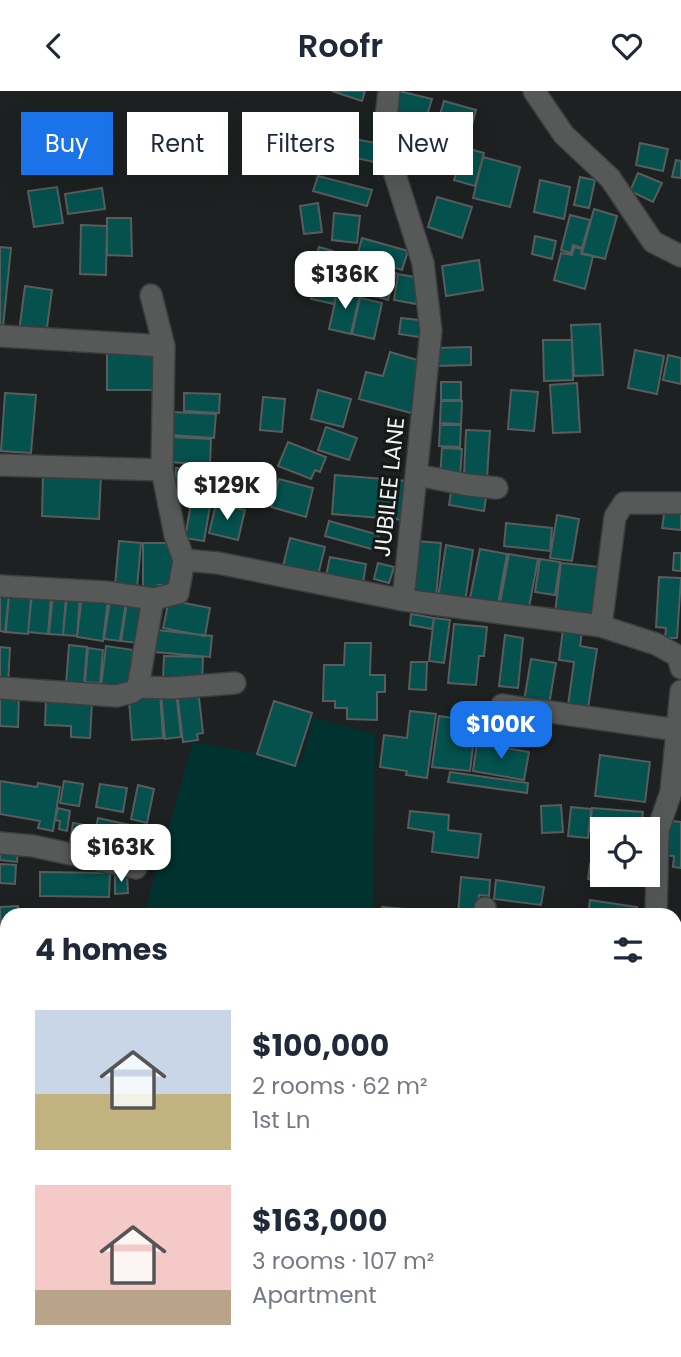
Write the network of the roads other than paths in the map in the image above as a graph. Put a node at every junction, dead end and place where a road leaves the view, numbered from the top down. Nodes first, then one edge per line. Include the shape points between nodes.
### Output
1 (389, 91) edge
2 (534, 91) edge
3 (681, 256) edge
4 (151, 295) dead end
5 (0, 336) edge
6 (164, 346) junction
7 (0, 465) edge
8 (162, 470) junction
9 (416, 475) junction
10 (497, 488) dead end
11 (679, 503) dead end
12 (184, 560) junction
13 (0, 586) edge
14 (153, 599) junction
15 (403, 600) junction
16 (601, 626) junction
17 (681, 668) edge
18 (235, 683) dead end
19 (138, 687) junction
20 (0, 688) edge
21 (681, 691) edge
22 (502, 705) dead end
23 (677, 730) junction
24 (0, 843) edge
25 (136, 868) dead end
26 (656, 908) edge

1 - 9 street, JUBILEE LANE via 385,126 424,263 431,331
2 - 3 street via 564,135 610,178 653,242
4 - 6 street
5 - 6 street
6 - 8 street
7 - 8 street
8 - 12 street
9 - 10 street
9 - 15 street, JUBILEE LANE
11 - 16 street via 624,503 615,517
12 - 14 street via 178,593
12 - 15 street
13 - 14 street
14 - 19 street
15 - 16 street
16 - 17 street via 656,643 678,656
18 - 19 street
19 - 20 street via 117,696
21 - 23 street
22 - 23 street
23 - 26 street via 671,792 658,830
24 - 25 street

